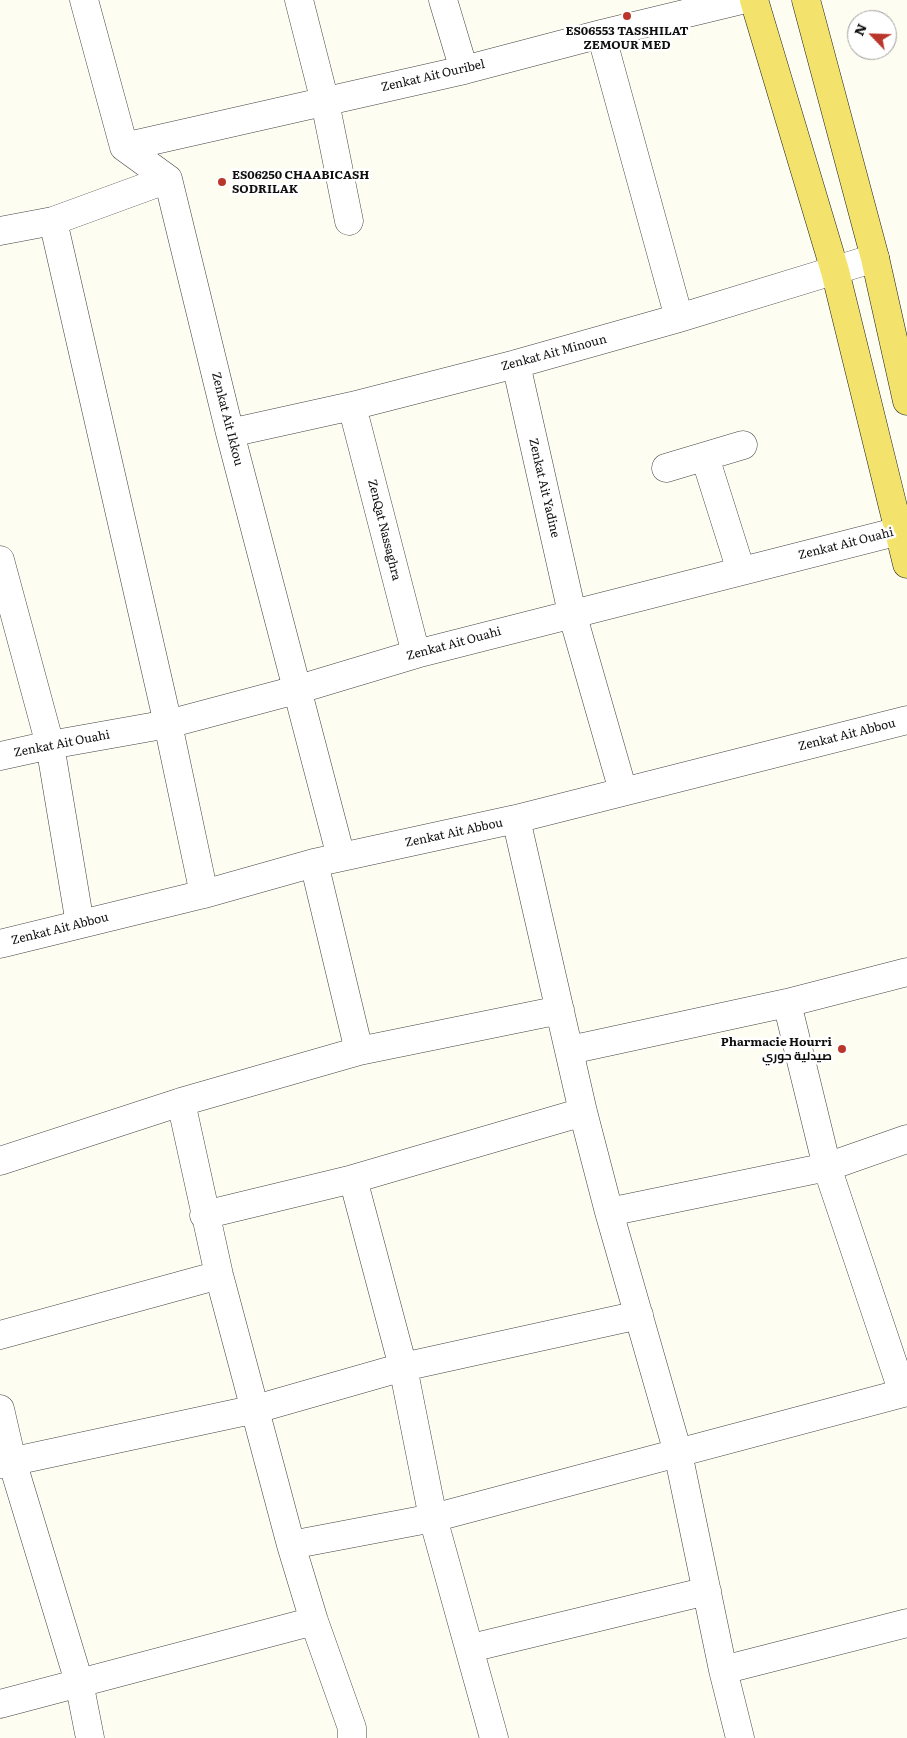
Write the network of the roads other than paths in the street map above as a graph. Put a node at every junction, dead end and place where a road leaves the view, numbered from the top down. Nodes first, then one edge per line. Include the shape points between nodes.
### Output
1 (84, 0) edge
2 (299, 0) edge
3 (443, 0) edge
4 (742, 0) edge
5 (754, 0) edge
6 (806, 0) edge
7 (602, 34) junction
8 (464, 70) junction
9 (325, 102) junction
10 (124, 147) junction
11 (168, 180) junction
12 (53, 221) junction
13 (349, 221) dead end
14 (0, 231) edge
15 (875, 258) junction
16 (834, 271) junction
17 (678, 318) junction
18 (516, 364) junction
19 (907, 401) edge
20 (352, 406) junction
21 (230, 433) junction
22 (743, 445) dead end
23 (705, 457) junction
24 (666, 468) dead end
25 (903, 530) edge
26 (0, 560) edge
27 (907, 564) edge
28 (741, 571) junction
29 (572, 613) junction
30 (416, 654) junction
31 (296, 690) junction
32 (907, 720) edge
33 (168, 724) junction
34 (50, 745) junction
35 (0, 756) edge
36 (623, 791) junction
37 (516, 819) junction
38 (341, 857) junction
39 (314, 863) junction
40 (204, 894) junction
41 (80, 924) junction
42 (0, 944) edge
43 (907, 972) edge
44 (787, 1003) junction
45 (560, 1010) junction
46 (570, 1050) junction
47 (359, 1051) junction
48 (180, 1102) junction
49 (583, 1112) junction
50 (907, 1139) edge
51 (0, 1161) edge
52 (826, 1167) junction
53 (353, 1179) junction
54 (609, 1212) junction
55 (204, 1215) junction
56 (219, 1275) junction
57 (639, 1315) junction
58 (0, 1335) edge
59 (403, 1367) junction
60 (905, 1393) edge
61 (0, 1408) edge
62 (256, 1409) junction
63 (678, 1453) junction
64 (6, 1463) edge
65 (433, 1518) junction
66 (291, 1545) junction
67 (706, 1591) junction
68 (314, 1621) junction
69 (906, 1628) edge
70 (471, 1648) junction
71 (723, 1670) junction
72 (79, 1682) junction
73 (0, 1704) edge
74 (90, 1738) edge
75 (352, 1738) edge
76 (494, 1738) edge
77 (740, 1738) edge

1 - 10 street
2 - 9 street
3 - 8 street
4 - 7 street, Zenkat Ait Ouribel
5 - 16 main road
6 - 15 main road
7 - 8 street, Zenkat Ait Ouribel
7 - 17 street
8 - 9 street, Zenkat Ait Ouribel
9 - 10 street, Zenkat Ait Ouribel
9 - 13 street
10 - 11 street
11 - 12 street
11 - 21 street, Zenkat Ait Ikkou
12 - 14 street
12 - 33 street
15 - 16 street, Zenkat Ait Minoun
15 - 19 main road
16 - 17 street, Zenkat Ait Minoun
16 - 25 main road
17 - 18 street, Zenkat Ait Minoun
18 - 20 street, Zenkat Ait Minoun
18 - 29 street, Zenkat Ait Yadine
20 - 21 street, Zenkat Ait Minoun
20 - 30 street, ZenQat Nassaghra
21 - 31 street, Zenkat Ait Ikkou
22 - 23 street
23 - 24 street
23 - 28 street
25 - 27 main road
25 - 28 street, Zenkat Ait Ouahi
26 - 34 street
28 - 29 street, Zenkat Ait Ouahi
29 - 30 street, Zenkat Ait Ouahi
29 - 36 street, Zenkat Ait Yadine
30 - 31 street, Zenkat Ait Ouahi
31 - 33 street, Zenkat Ait Ouahi
31 - 38 street, Zenkat Ait Ikkou
32 - 36 street, Zenkat Ait Abbou
33 - 34 street, Zenkat Ait Ouahi
33 - 40 street
34 - 35 street, Zenkat Ait Ouahi
34 - 41 street
36 - 37 street, Zenkat Ait Abbou
37 - 38 street, Zenkat Ait Abbou
37 - 45 street
38 - 39 street, Zenkat Ait Abbou
39 - 40 street, Zenkat Ait Abbou
39 - 47 street
40 - 41 street, Zenkat Ait Abbou
41 - 42 street, Zenkat Ait Abbou
43 - 44 street
44 - 46 street
44 - 52 street
45 - 46 street
45 - 47 street
46 - 49 street
47 - 48 street
48 - 51 street
48 - 55 street
49 - 53 street
49 - 54 street
50 - 52 street
52 - 54 street
52 - 60 street
53 - 55 street
53 - 59 street
54 - 57 street
55 - 56 street
56 - 58 street
56 - 62 street
57 - 59 street
57 - 63 street
59 - 62 street
59 - 65 street
60 - 63 street
61 - 64 street
62 - 64 street
62 - 66 street
63 - 65 street
63 - 67 street
64 - 72 street
65 - 66 street
65 - 70 street
66 - 68 street
67 - 70 street
67 - 71 street
68 - 72 street
68 - 75 street via 352,1728
69 - 71 street
70 - 76 street
71 - 77 street
72 - 73 street
72 - 74 street

